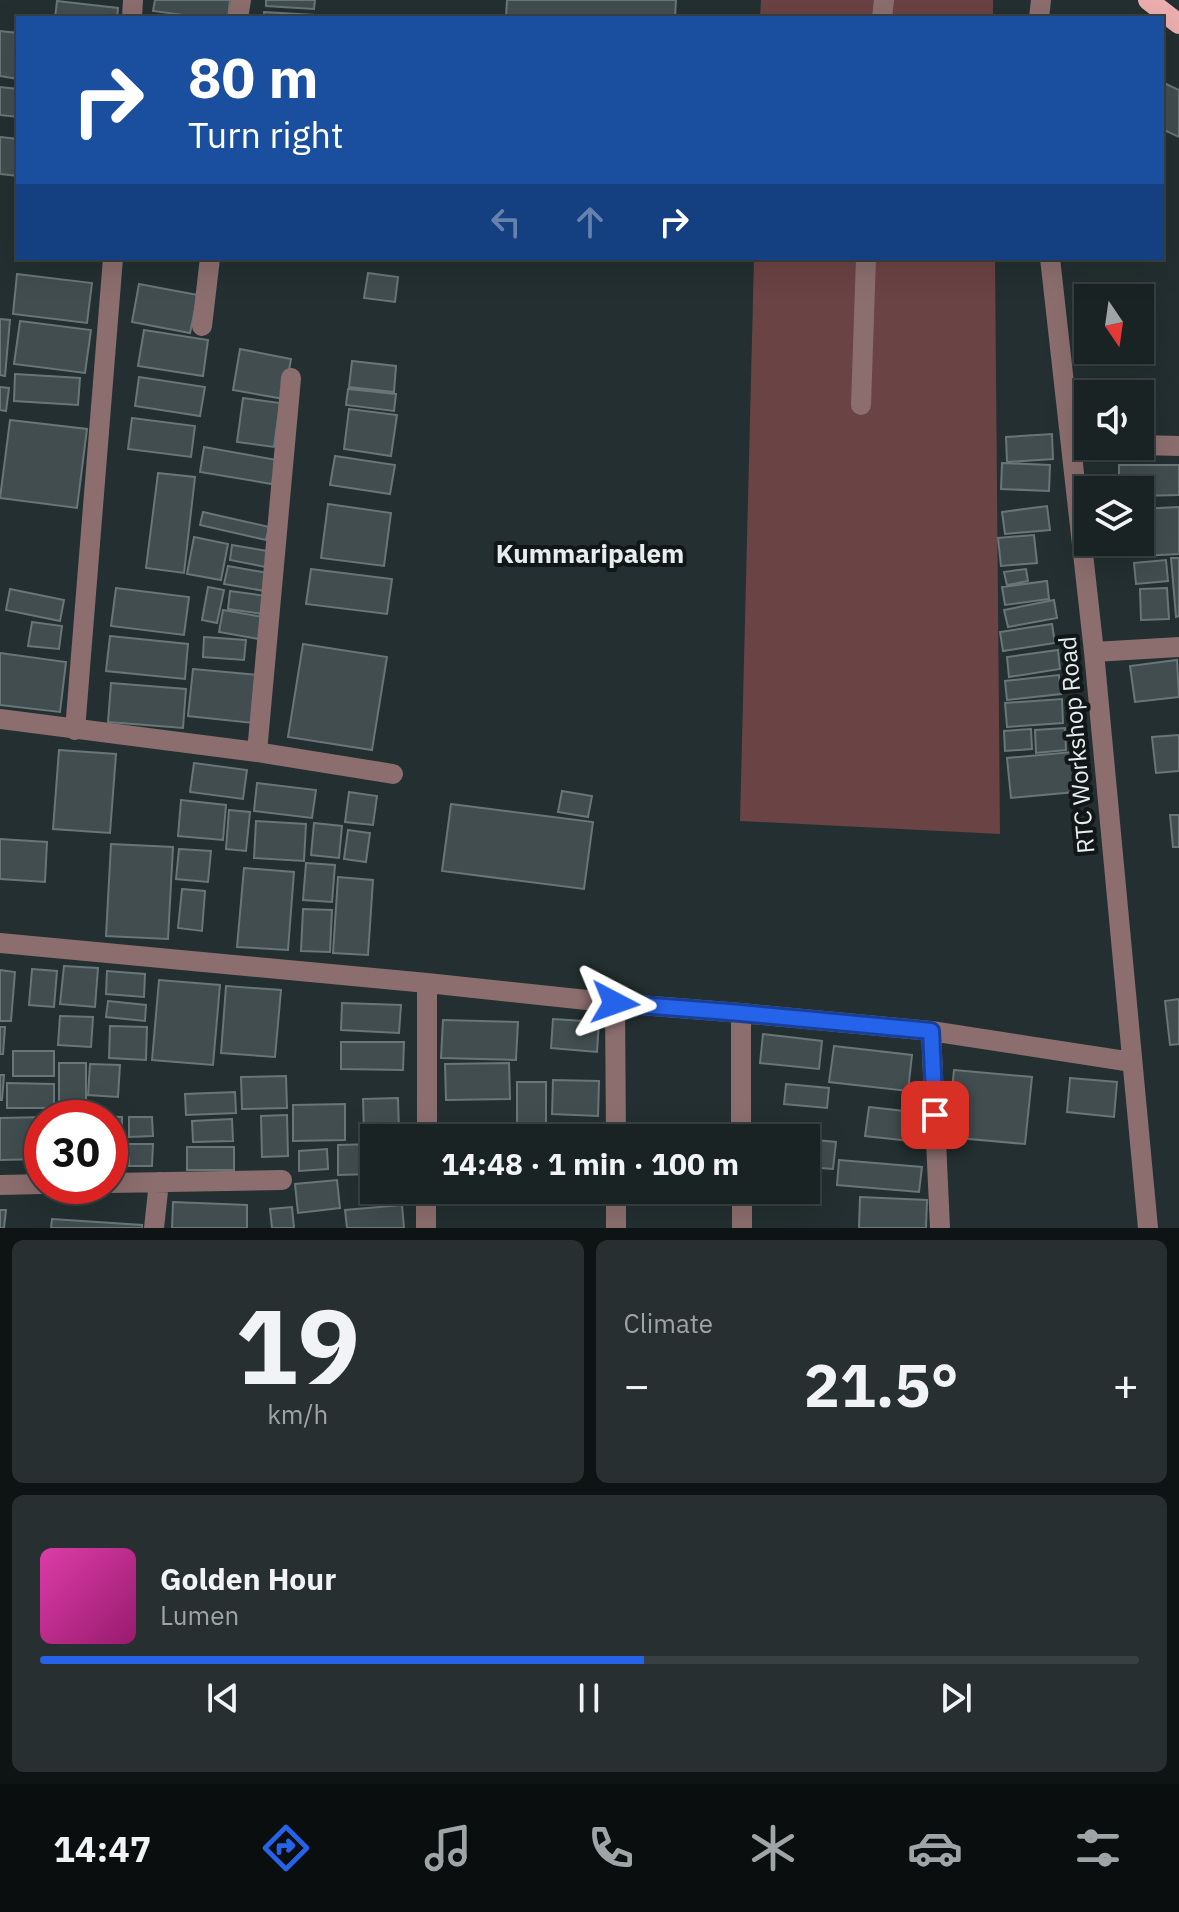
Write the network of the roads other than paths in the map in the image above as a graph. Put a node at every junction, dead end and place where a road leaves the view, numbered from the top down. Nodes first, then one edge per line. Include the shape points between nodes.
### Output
1 (1148, 0) edge
2 (1179, 24) edge
3 (113, 260) edge
4 (210, 260) edge
5 (866, 260) edge
6 (1050, 260) edge
7 (202, 326) dead end
8 (291, 378) dead end
9 (861, 405) dead end
10 (1074, 412) edge
11 (1154, 445) edge
12 (1179, 446) edge
13 (1080, 460) edge
14 (1179, 647) edge
15 (1094, 652) junction
16 (0, 719) edge
17 (75, 730) junction
18 (257, 752) junction
19 (393, 774) dead end
20 (0, 943) edge
21 (427, 983) junction
22 (615, 1003) junction
23 (741, 1013) junction
24 (931, 1031) junction
25 (1132, 1062) junction
26 (427, 1124) edge
27 (616, 1124) edge
28 (741, 1124) edge
29 (282, 1180) dead end
30 (159, 1182) junction
31 (128, 1183) edge
32 (24, 1184) edge
33 (0, 1185) edge
34 (426, 1204) edge
35 (616, 1204) edge
36 (742, 1204) edge
37 (154, 1228) edge
38 (426, 1228) edge
39 (616, 1228) edge
40 (742, 1228) edge
41 (940, 1228) edge
42 (1148, 1228) edge

1 - 2 main road
3 - 17 street
4 - 7 street
5 - 9 street
6 - 10 street, RTC Workshop Road
8 - 18 street
11 - 12 street
13 - 15 street, RTC Workshop Road
14 - 15 street
15 - 25 street, RTC Workshop Road
16 - 17 street
17 - 18 street
18 - 19 street
20 - 21 street
21 - 22 street
21 - 26 street
22 - 23 street
22 - 27 street
23 - 24 street
23 - 28 street
24 - 25 street
24 - 41 street
25 - 42 street, RTC Workshop Road
29 - 30 street
30 - 31 street
30 - 37 street
32 - 33 street
34 - 38 street
35 - 39 street
36 - 40 street

